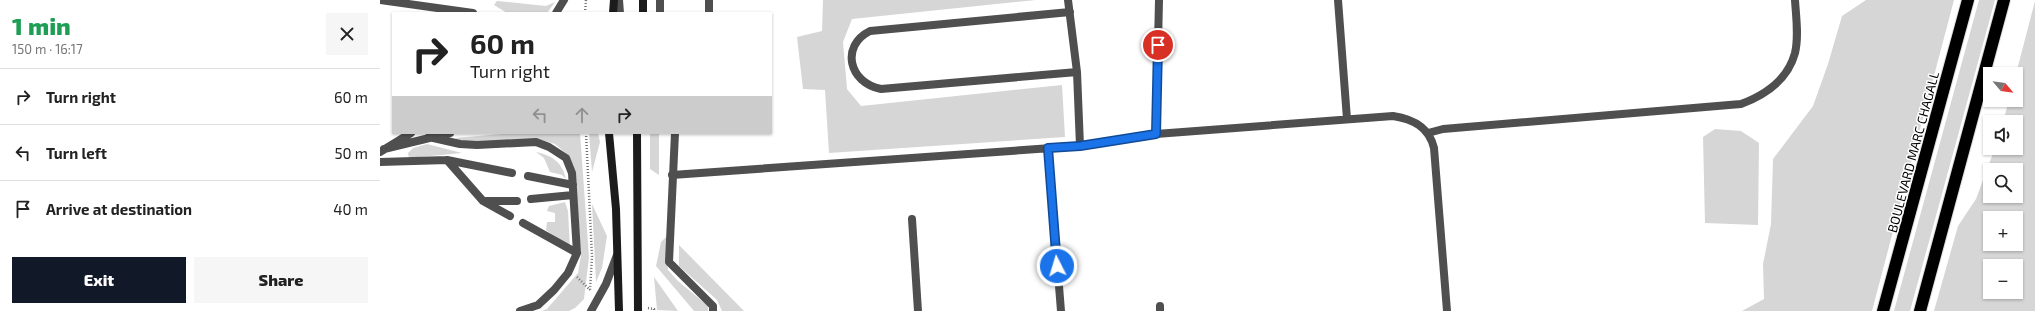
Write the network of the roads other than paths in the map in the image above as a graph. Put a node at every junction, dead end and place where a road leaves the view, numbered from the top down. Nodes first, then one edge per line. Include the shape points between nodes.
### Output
1 (380, 0) edge
2 (564, 0) edge
3 (614, 0) edge
4 (620, 0) edge
5 (643, 0) edge
6 (660, 0) edge
7 (708, 0) edge
8 (1068, 0) edge
9 (1158, 0) edge
10 (1338, 0) edge
11 (1795, 0) edge
12 (1968, 0) edge
13 (2004, 0) edge
14 (466, 12) edge
15 (557, 12) edge
16 (613, 12) edge
17 (620, 12) edge
18 (643, 12) edge
19 (660, 12) edge
20 (709, 12) edge
21 (1070, 12) junction
22 (1077, 72) junction
23 (1348, 119) junction
24 (1428, 133) junction
25 (409, 134) edge
26 (445, 134) edge
27 (609, 134) edge
28 (637, 134) edge
29 (674, 134) edge
30 (1156, 134) junction
31 (429, 137) junction
32 (1080, 146) junction
33 (1048, 148) junction
34 (382, 150) edge
35 (447, 160) junction
36 (380, 162) edge
37 (512, 173) dead end
38 (672, 175) junction
39 (528, 176) dead end
40 (573, 185) junction
41 (573, 195) junction
42 (531, 199) dead end
43 (483, 201) junction
44 (517, 201) dead end
45 (510, 216) dead end
46 (912, 219) dead end
47 (523, 223) dead end
48 (577, 253) junction
49 (617, 255) junction
50 (520, 311) edge
51 (591, 311) edge
52 (619, 311) edge
53 (638, 311) edge
54 (713, 311) edge
55 (918, 311) edge
56 (1061, 311) edge
57 (1447, 311) edge
58 (1883, 311) edge
59 (1920, 311) edge

1 - 14 street
2 - 15 street
3 - 16 main road
4 - 17 street
5 - 18 main road
6 - 19 street
7 - 20 street
8 - 21 street
9 - 30 street
10 - 23 street
11 - 24 street via 1796,36 1792,60 1776,84 1766,93 1741,104 1443,129
12 - 58 highway, BOULEVARD MARC CHAGALL
13 - 59 highway
21 - 22 street
21 - 22 street via 870,31 862,35 856,43 852,60 854,71 859,78 865,84 881,89
22 - 32 street
23 - 24 street via 1398,116 1409,118
23 - 30 street
24 - 57 street via 1434,148
25 - 34 street
26 - 31 street
27 - 49 main road via 616,209
28 - 53 main road
29 - 38 street
30 - 32 street
31 - 34 street
31 - 40 street via 477,145 536,142 550,147 566,158 572,173
32 - 33 street
33 - 38 street
33 - 56 street
35 - 36 street
35 - 37 street
35 - 43 street
38 - 54 street via 669,262 713,306
39 - 40 street
40 - 41 street
41 - 42 street
41 - 48 street
43 - 44 street
43 - 45 street
46 - 55 street
47 - 48 street
48 - 50 street via 554,290 538,305
49 - 51 street via 606,284
49 - 52 main road

